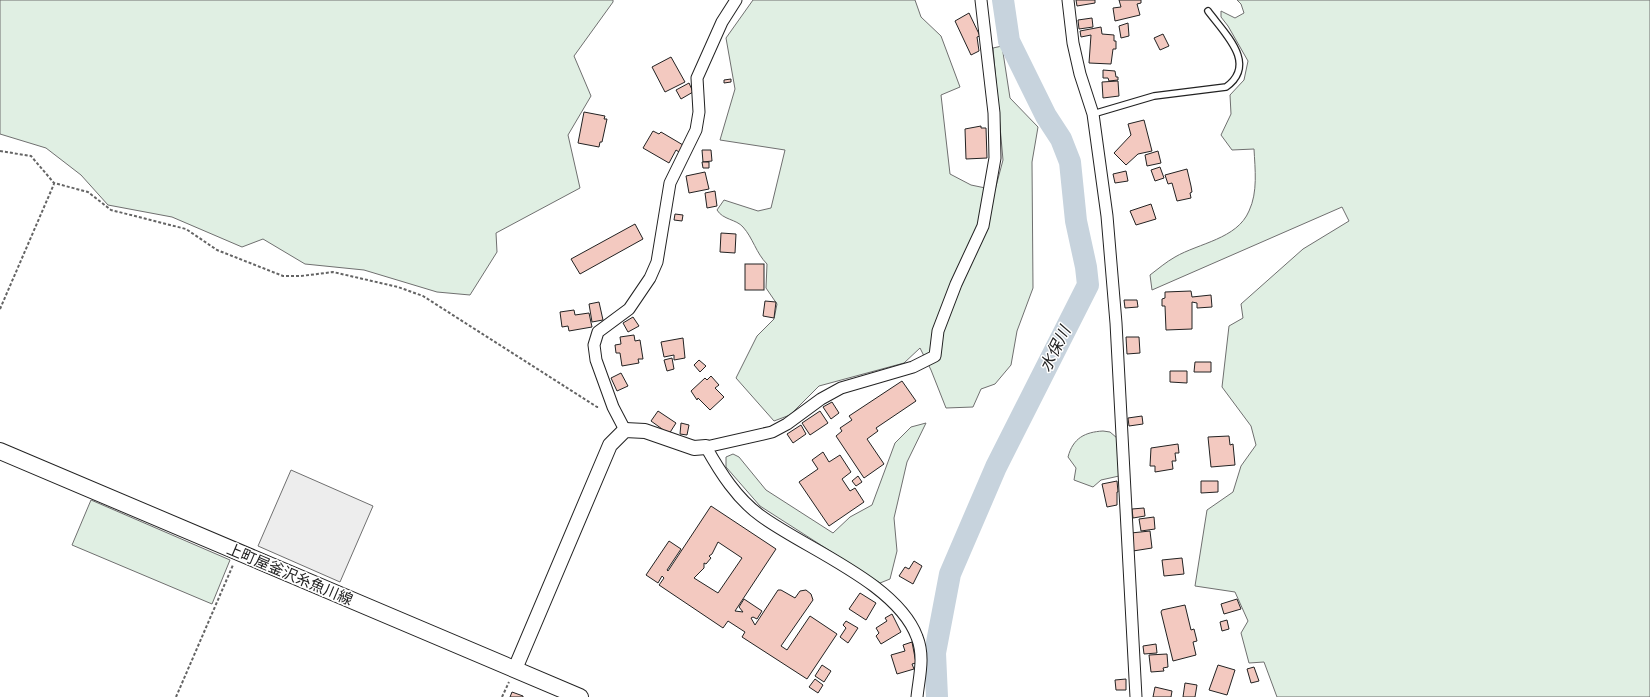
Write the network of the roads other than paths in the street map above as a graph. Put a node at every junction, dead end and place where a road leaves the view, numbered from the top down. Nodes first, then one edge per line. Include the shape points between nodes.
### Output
1 (736, 0) edge
2 (981, 0) edge
3 (1068, 0) edge
4 (1208, 11) dead end
5 (1093, 114) junction
6 (625, 430) junction
7 (706, 447) junction
8 (0, 451) edge
9 (515, 669) junction
10 (580, 697) edge
11 (917, 697) edge
12 (1136, 697) edge

1 - 6 street via 722,22 697,78 699,112 696,130 670,183 657,262 650,278 629,309 598,332 594,345 596,360 613,407
2 - 7 street via 994,113 995,158 983,226 938,331 934,356 913,367 841,388 772,432
3 - 5 street via 1073,43
4 - 5 lane via 1238,54 1240,71 1235,81 1226,87 1154,96
5 - 12 street via 1107,216 1116,323
6 - 7 street via 645,431 694,448
6 - 9 street via 610,445
7 - 11 street via 722,474 760,516 880,589 904,615 917,636 921,652
8 - 9 main road, 上町屋釜沢糸魚川線
9 - 10 main road, 上町屋釜沢糸魚川線

